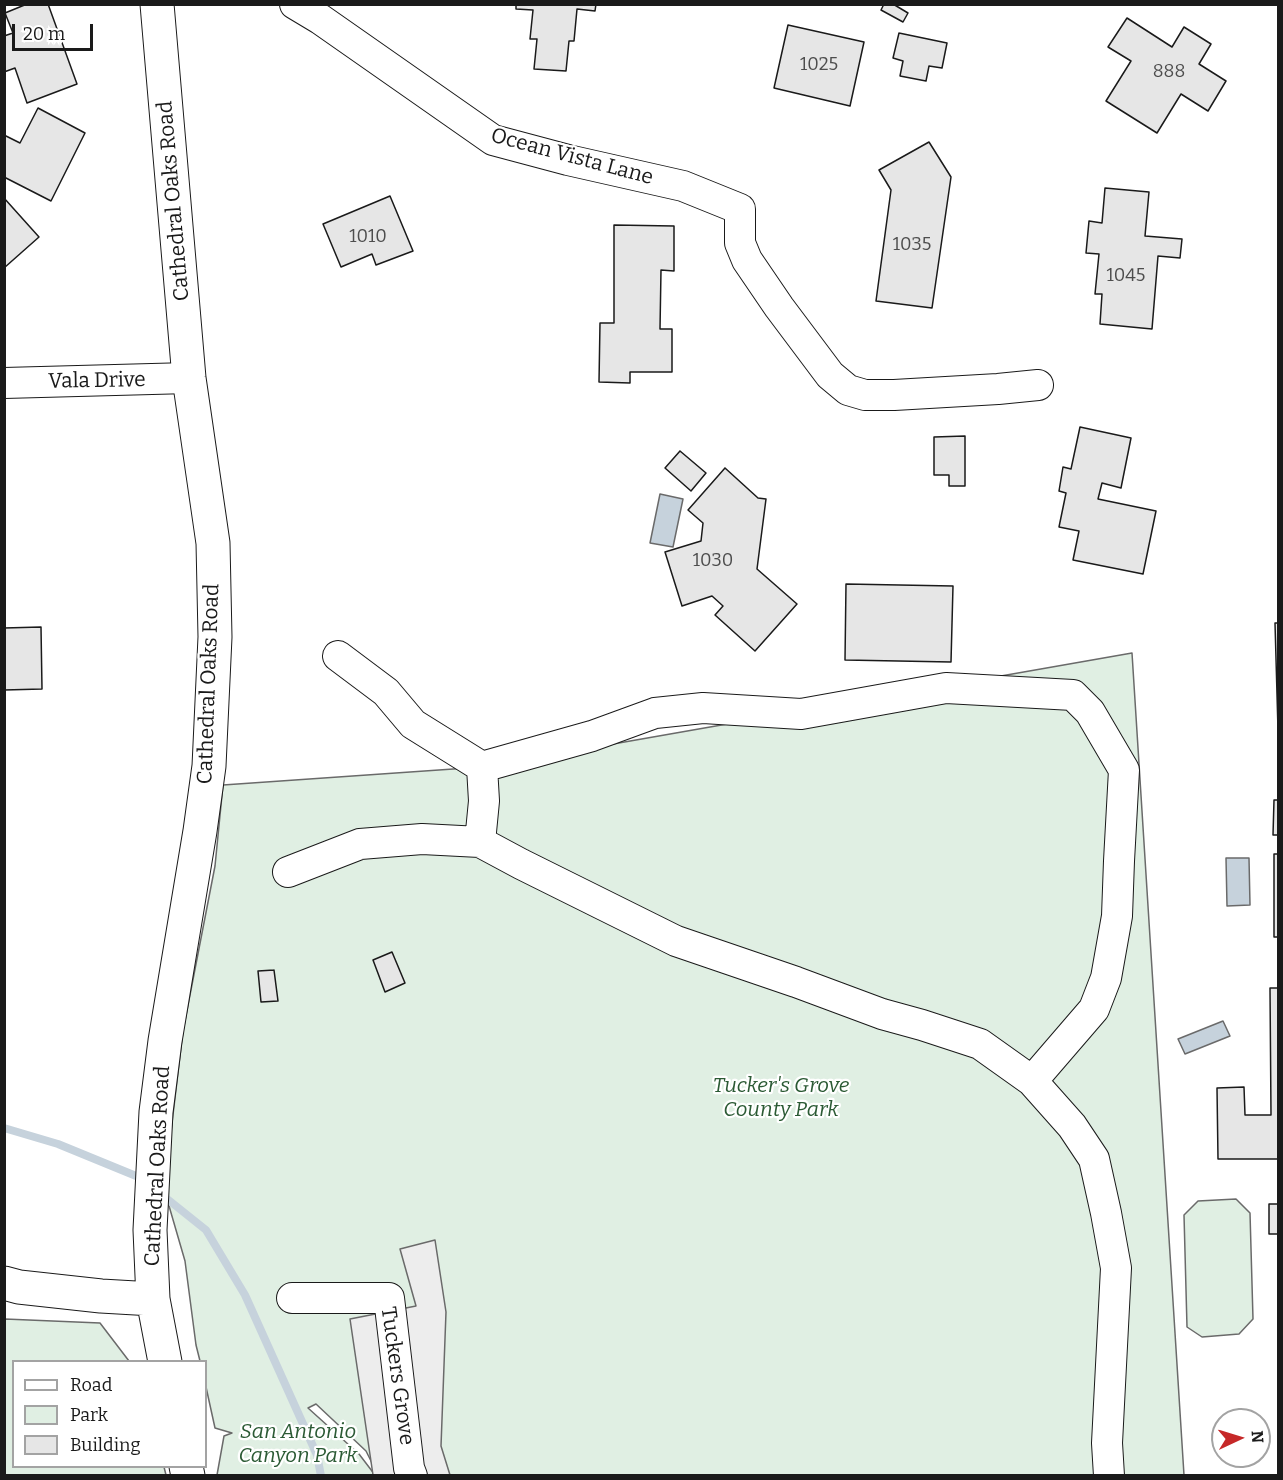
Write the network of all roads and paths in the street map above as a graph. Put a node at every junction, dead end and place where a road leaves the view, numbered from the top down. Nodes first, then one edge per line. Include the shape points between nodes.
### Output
1 (157, 4) edge
2 (295, 4) edge
3 (189, 378) junction
4 (4, 382) edge
5 (1038, 385) dead end
6 (338, 656) dead end
7 (482, 767) junction
8 (480, 842) junction
9 (288, 872) dead end
10 (1032, 1081) junction
11 (4, 1283) edge
12 (292, 1298) dead end
13 (153, 1299) junction
14 (165, 1360) edge
15 (412, 1476) edge
16 (1109, 1476) edge

1 - 3 main road, Cathedral Oaks Road
2 - 5 street, Ocean Vista Lane via 493,140 683,186 740,209 740,243 747,260 830,375 848,390 864,395 894,395
3 - 4 street, Vala Drive
3 - 13 main road, Cathedral Oaks Road via 213,543 215,637 209,766 156,1112 150,1230
6 - 7 street via 386,692 413,724
7 - 8 street
7 - 10 street via 592,736 655,712 703,708 801,714 946,688 1073,695 1090,712 1124,770 1117,916 1106,978 1094,1009
8 - 9 street via 422,839 360,844
8 - 10 street via 676,942 980,1044
10 - 16 street via 1072,1126 1094,1159 1106,1213 1116,1269 1107,1443
11 - 13 main road
12 - 15 street, Tuckers Grove via 389,1298
13 - 14 main road, Cathedral Oaks Road

